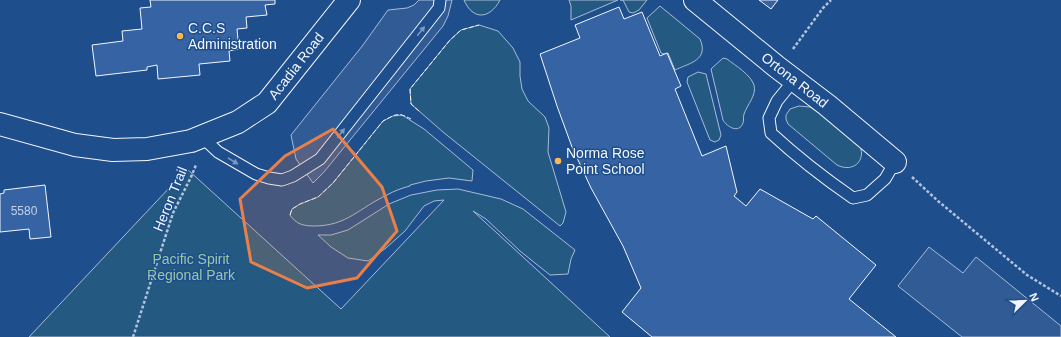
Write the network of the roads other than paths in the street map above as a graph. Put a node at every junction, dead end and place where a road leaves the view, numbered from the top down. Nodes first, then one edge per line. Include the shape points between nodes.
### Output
1 (349, 0) edge
2 (440, 0) edge
3 (695, 0) edge
4 (794, 80) junction
5 (0, 124) edge
6 (197, 146) junction
7 (895, 162) joint

1 - 6 street, Acadia Road via 267,103
6 -> 2 lane via 218,152 256,174 282,180 293,176 320,159 439,8
3 - 4 street, Ortona Road
4 - 7 street, Ortona Road
4 - 7 lane via 777,101 769,118 771,133 800,160 853,198 867,195 885,179
5 - 6 street, Acadia Road via 75,145 112,150

